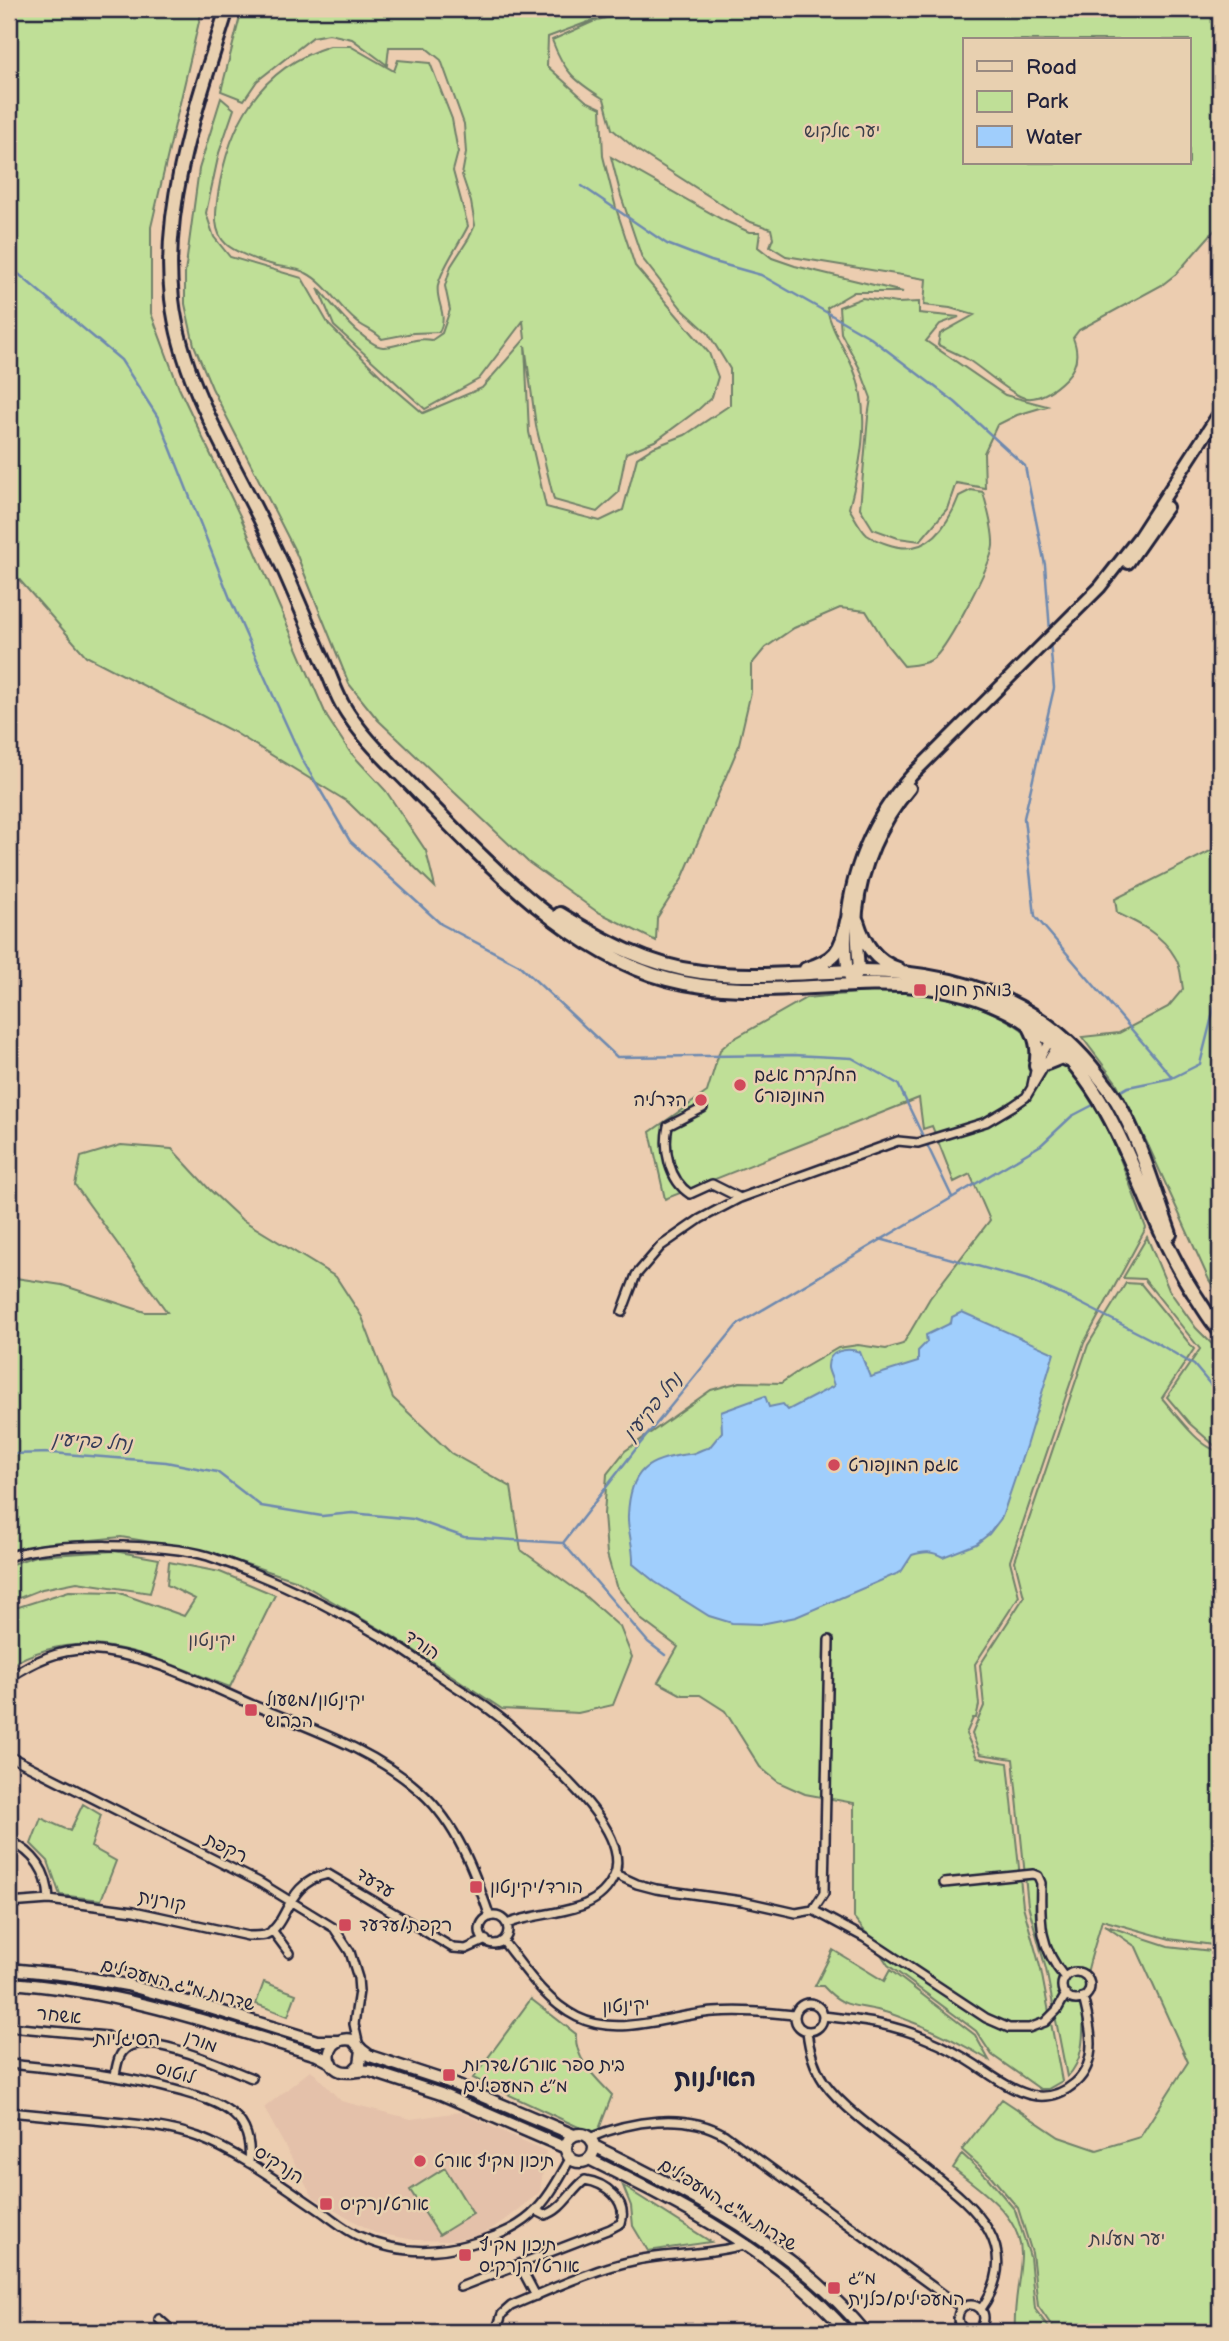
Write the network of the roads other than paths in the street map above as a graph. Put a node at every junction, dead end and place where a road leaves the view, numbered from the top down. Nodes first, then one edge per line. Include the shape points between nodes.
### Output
1 (227, 9) edge
2 (1220, 412) edge
3 (1220, 424) edge
4 (467, 843) junction
5 (852, 921) junction
6 (790, 974) junction
7 (915, 974) junction
8 (853, 976) junction
9 (1029, 1023) junction
10 (1055, 1040) junction
11 (1071, 1060) junction
12 (1041, 1065) junction
13 (703, 1108) dead end
14 (740, 1198) junction
15 (1187, 1284) junction
16 (622, 1312) dead end
17 (1220, 1331) edge
18 (9, 1557) edge
19 (829, 1640) dead end
20 (9, 1678) edge
21 (9, 1756) edge
22 (9, 1840) edge
23 (615, 1874) junction
24 (944, 1883) dead end
25 (49, 1900) junction
26 (291, 1901) junction
27 (9, 1903) edge
28 (813, 1910) junction
29 (490, 1917) junction
30 (507, 1924) junction
31 (272, 1930) junction
32 (486, 1941) junction
33 (503, 1941) junction
34 (289, 1953) dead end
35 (9, 1969) edge
36 (1065, 1978) junction
37 (9, 1983) edge
38 (1066, 1994) junction
39 (1083, 1997) junction
40 (794, 2015) junction
41 (823, 2016) junction
42 (354, 2024) junction
43 (9, 2027) edge
44 (807, 2031) junction
45 (107, 2036) dead end
46 (340, 2040) junction
47 (360, 2046) junction
48 (332, 2063) junction
49 (9, 2064) edge
50 (353, 2071) junction
51 (114, 2075) junction
52 (252, 2078) dead end
53 (9, 2112) edge
54 (574, 2135) junction
55 (592, 2142) junction
56 (566, 2148) junction
57 (570, 2159) junction
58 (590, 2159) junction
59 (249, 2163) junction
60 (537, 2211) junction
61 (743, 2245) junction
62 (519, 2264) junction
63 (460, 2287) dead end
64 (536, 2296) junction
65 (962, 2308) junction
66 (981, 2309) junction
67 (159, 2319) dead end
68 (982, 2330) edge
69 (173, 2332) edge
70 (496, 2332) edge
71 (847, 2332) edge
72 (865, 2332) edge

1 - 4 highway via 189,137 175,204 170,270 176,328 208,418 268,535 341,702 359,730
2 - 5 main road via 1139,537 1100,587 892,798 864,850 850,893
3 - 5 main road via 1116,578 897,804 866,866
4 - 6 highway via 554,910 623,949 668,967 703,973
4 - 8 highway via 538,906 580,937 635,968 665,978 738,990
5 - 6 highway via 831,959
5 - 7 highway via 880,960
5 - 8 main road
6 - 8 highway
7 - 8 highway
7 - 10 highway via 947,979 1030,1012
8 - 9 highway via 974,997
9 - 10 highway
9 - 12 highway
10 - 11 highway
10 - 12 street
10 - 15 highway via 1082,1054 1117,1100
11 - 12 highway via 1056,1058
11 - 15 highway via 1107,1110
12 - 14 street via 1026,1097 986,1122 918,1143 898,1141
13 - 14 street via 668,1126 665,1141 678,1186 690,1194 712,1184
14 - 16 street via 661,1246 636,1275
15 - 17 highway
18 - 23 street, הורד via 67,1546 162,1548 206,1555 318,1603 390,1642 495,1713 574,1786 604,1824 617,1858
19 - 28 street via 824,1893
20 - 29 street via 45,1657 71,1652 131,1656 360,1749 422,1793 443,1816
21 - 26 street, רקפת
22 - 25 street via 24,1848 45,1872
23 - 28 street via 651,1888 796,1913
23 - 30 street via 600,1896 582,1905
24 - 36 street via 1038,1876 1043,1937
25 - 27 street, קורנית
25 - 31 street, קורנית via 134,1911 248,1936
26 - 31 street
26 - 32 street, עדעד via 304,1884 328,1874 453,1948 466,1949
26 - 42 street, רקפת via 334,1928 350,1952 359,1992
28 - 38 street via 998,2024 1019,2029 1037,2026 1057,2010
29 - 30 street via 500,1917
29 - 32 street via 481,1927
30 - 33 street
31 - 34 street
32 - 33 street
33 - 40 street, יקינטון via 545,1995 592,2023 630,2025 742,2011
35 - 46 main road, שדרות מ"ג המעפילים via 127,1985 317,2040
36 - 38 street
36 - 39 street via 1076,1972 1086,1975 1090,1987
37 - 48 main road, שדרות מ"ג המעפילים via 124,1999 218,2024
38 - 39 street
39 - 41 street via 1090,2060 1079,2080 1060,2092 1036,2096 1009,2088 955,2052 912,2033
40 - 41 street via 800,2006 810,2003 820,2008
40 - 44 street via 798,2026
41 - 44 street via 819,2026
42 - 46 street
42 - 47 street, רקפת
43 - 45 street, אשחר
44 - 66 street via 814,2065 829,2088 964,2199 987,2225 998,2261
46 - 47 main road via 353,2039
46 - 48 main road via 330,2054
47 - 50 main road via 360,2064
47 - 54 main road via 370,2056 446,2081
48 - 50 main road
49 - 51 street, לוטוס
50 - 56 main road via 370,2071 441,2094
51 - 52 street, מורן via 124,2051 150,2042
51 - 59 street, לוטוס via 209,2100 230,2111 251,2144
53 - 59 street, הנרקיס via 153,2125 198,2137
54 - 55 main road via 582,2134
54 - 56 main road
55 - 58 main road
55 - 65 street via 605,2131 655,2122 691,2121 709,2126
55 - 72 main road, שדרות מ"ג המעפילים via 775,2250 816,2282
56 - 57 main road
57 - 58 main road via 580,2163
57 - 60 street, הנרקיס
58 - 61 main road, שדרות מ"ג המעפילים
59 - 60 street, הנרקיס via 361,2238 414,2251 451,2249 498,2236
60 - 62 street via 553,2213 585,2180 616,2197 623,2217 610,2229
61 - 64 street via 610,2266
61 - 71 main road, שדרות מ"ג המעפילים via 807,2292
62 - 63 street
62 - 64 street
64 - 70 street via 502,2314
65 - 66 street via 970,2304
65 - 68 street via 957,2318 961,2326
66 - 68 street
67 - 69 street

